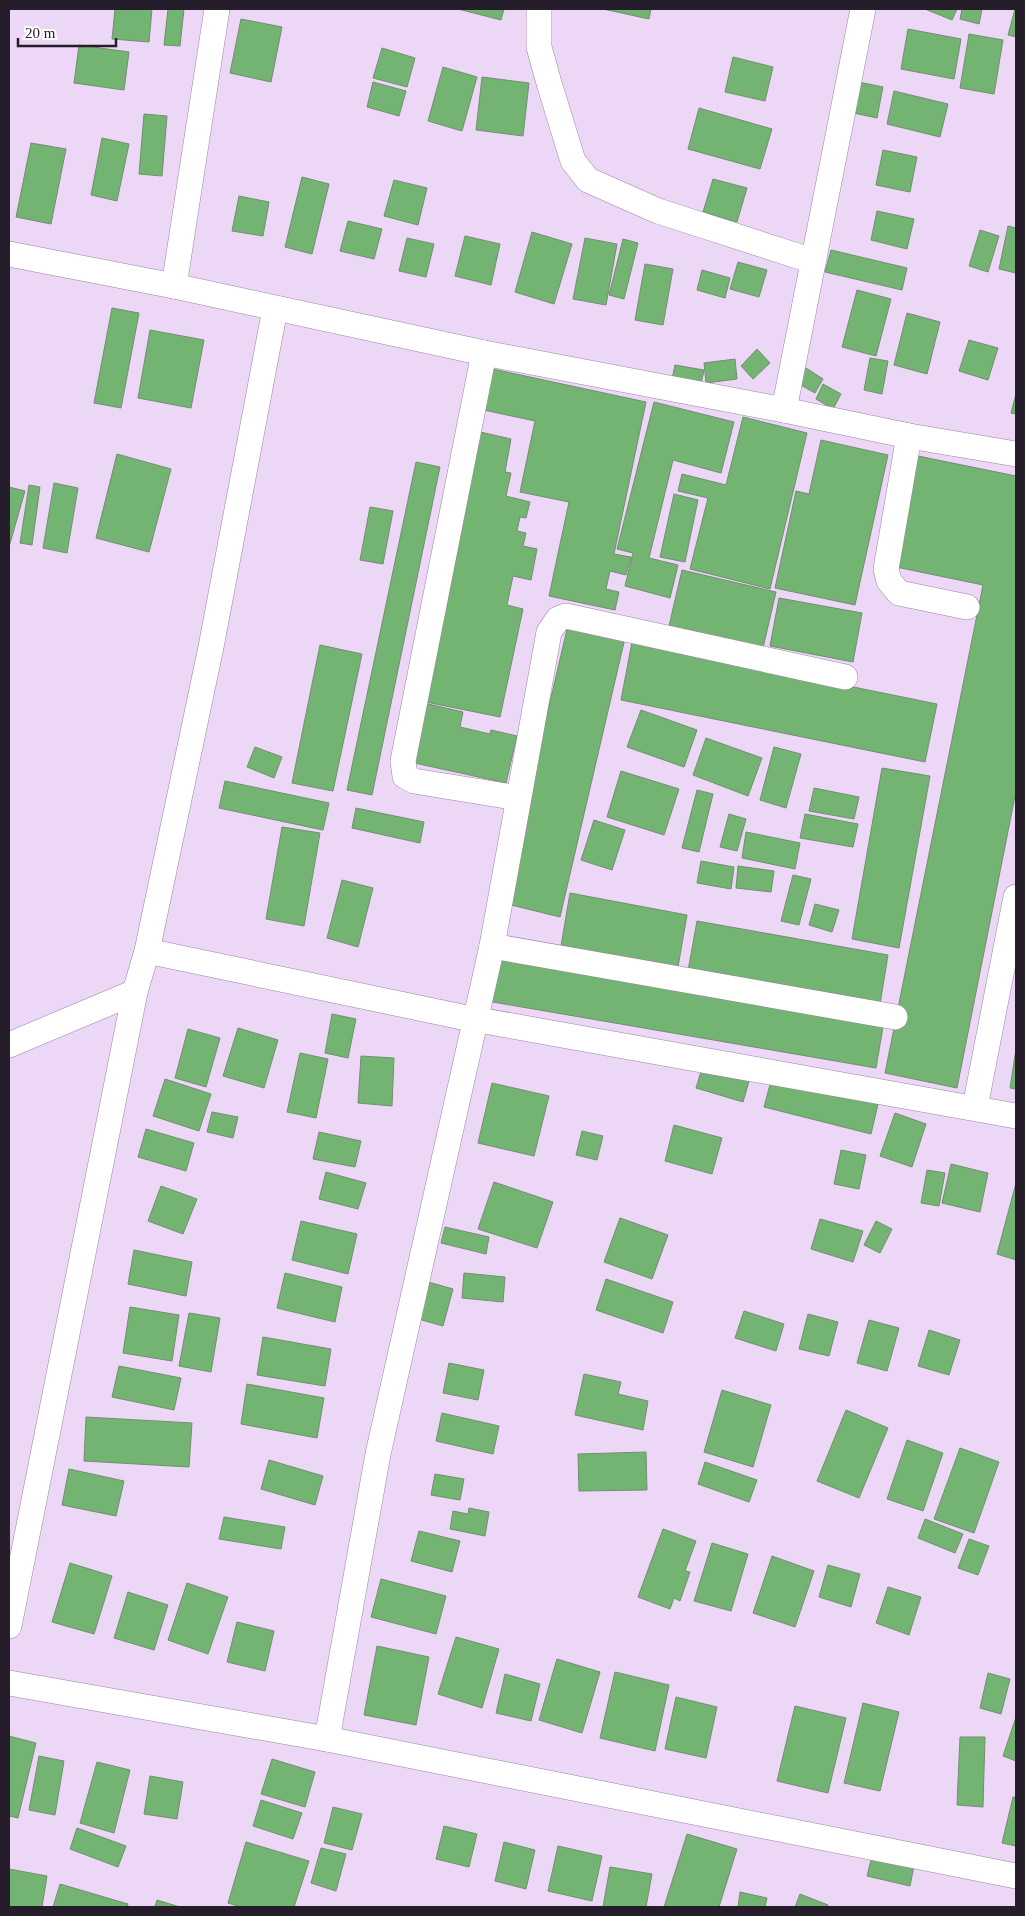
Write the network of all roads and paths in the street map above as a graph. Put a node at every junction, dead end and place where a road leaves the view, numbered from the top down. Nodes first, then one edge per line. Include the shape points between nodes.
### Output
1 (217, 9) edge
2 (538, 9) edge
3 (863, 9) edge
4 (9, 254) edge
5 (813, 261) junction
6 (174, 286) junction
7 (275, 309) junction
8 (484, 353) junction
9 (784, 410) junction
10 (910, 436) junction
11 (1016, 454) edge
12 (967, 607) dead end
13 (846, 677) dead end
14 (518, 798) junction
15 (1016, 896) edge
16 (492, 946) junction
17 (147, 951) junction
18 (135, 992) junction
19 (895, 1017) dead end
20 (476, 1019) junction
21 (9, 1045) edge
22 (975, 1107) junction
23 (1016, 1116) edge
24 (9, 1626) edge
25 (9, 1683) edge
26 (327, 1739) junction
27 (1016, 1876) edge

1 - 6 street
2 - 5 street via 539,47 549,83 573,161 588,180 658,210
3 - 5 street
4 - 6 street
5 - 9 street
6 - 7 street
7 - 8 street
7 - 17 street via 211,647
8 - 9 street
8 - 14 street via 403,769 405,776 414,782
9 - 10 street
10 - 11 street
10 - 12 street via 886,569 889,582 899,593
13 - 14 street via 566,616 558,619 549,632
14 - 16 street
15 - 22 street
16 - 19 street
16 - 20 street
17 - 18 street
17 - 20 street
18 - 21 street
18 - 24 street
20 - 22 street
20 - 26 street via 378,1454
22 - 23 street
25 - 26 street
26 - 27 street

